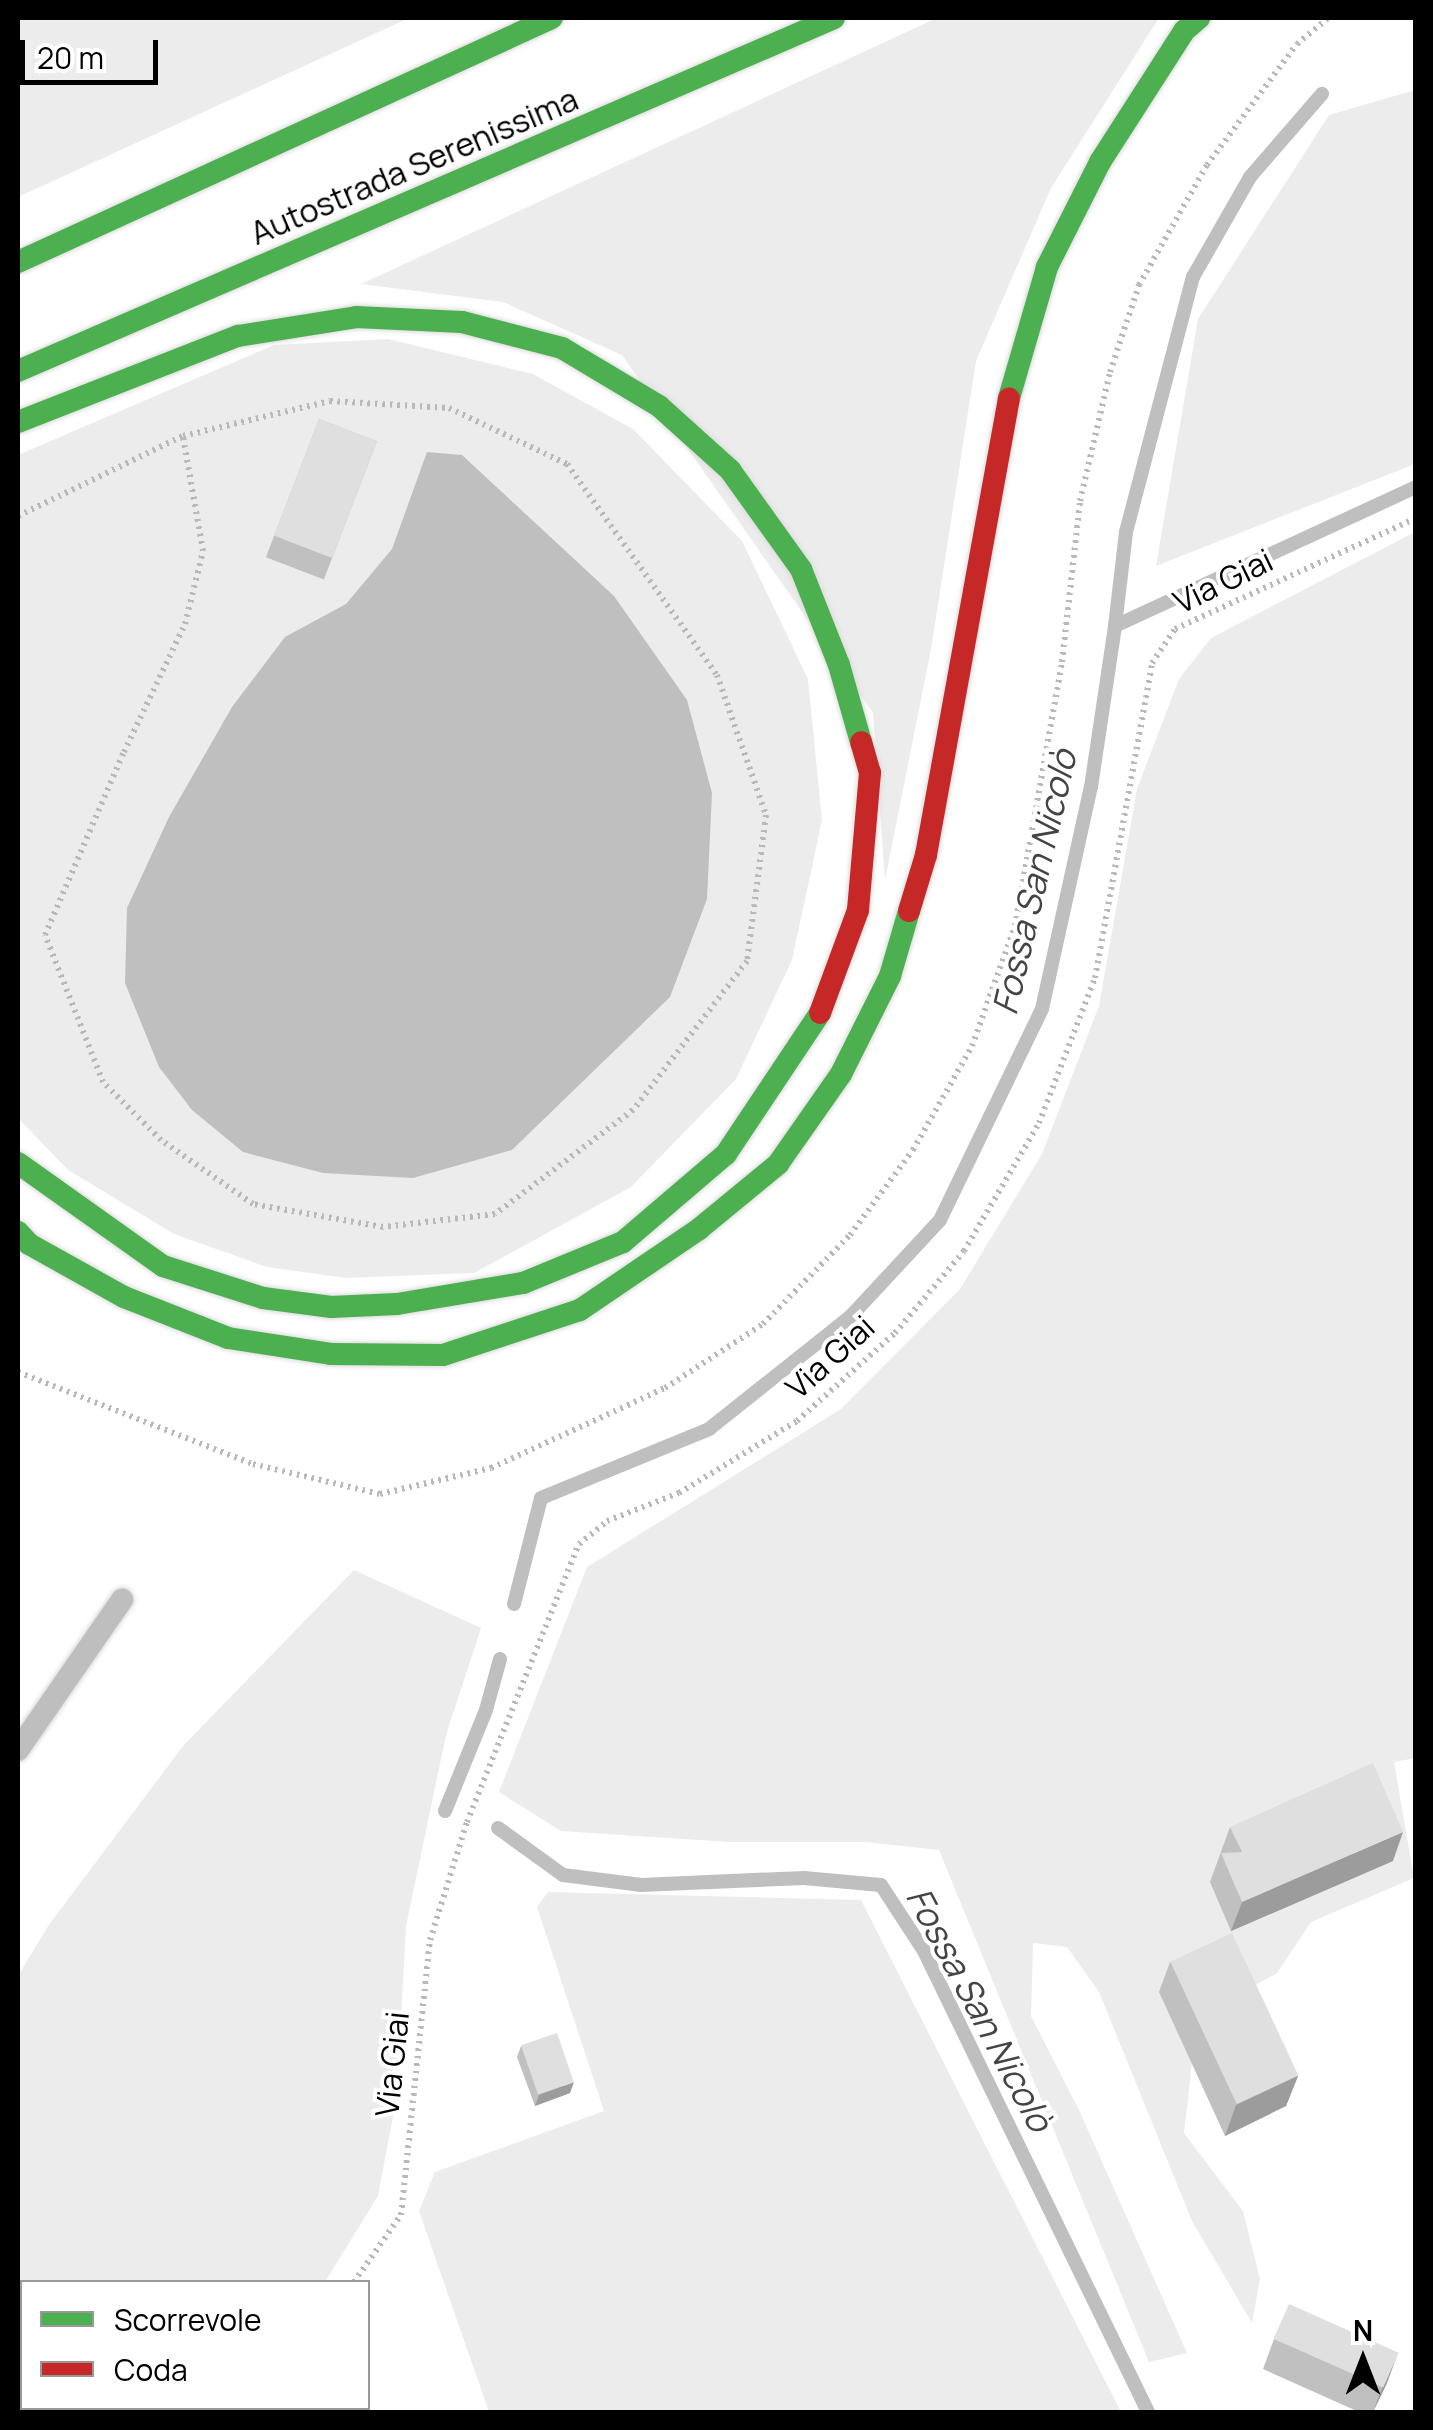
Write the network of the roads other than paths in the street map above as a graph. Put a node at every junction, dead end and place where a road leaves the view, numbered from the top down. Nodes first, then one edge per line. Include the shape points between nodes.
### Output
1 (552, 18) edge
2 (834, 18) edge
3 (1199, 18) edge
4 (18, 262) edge
5 (18, 371) edge
6 (18, 422) edge
7 (18, 1163) edge
8 (18, 1232) edge
9 (122, 1600) dead end
10 (18, 1750) edge

1 - 4 highway
2 - 5 highway, Autostrada Serenissima
3 - 8 highway via 1100,162 1048,267 1001,426 926,855 896,958 841,1074 778,1164 699,1229 580,1310 443,1355 331,1354 228,1338 124,1297
6 - 7 highway via 238,336 356,317 462,322 562,348 659,406 730,470 801,568 839,665 870,773 858,910 816,1022 726,1154 623,1242 523,1283 331,1308 262,1298 164,1266
9 - 10 lane

